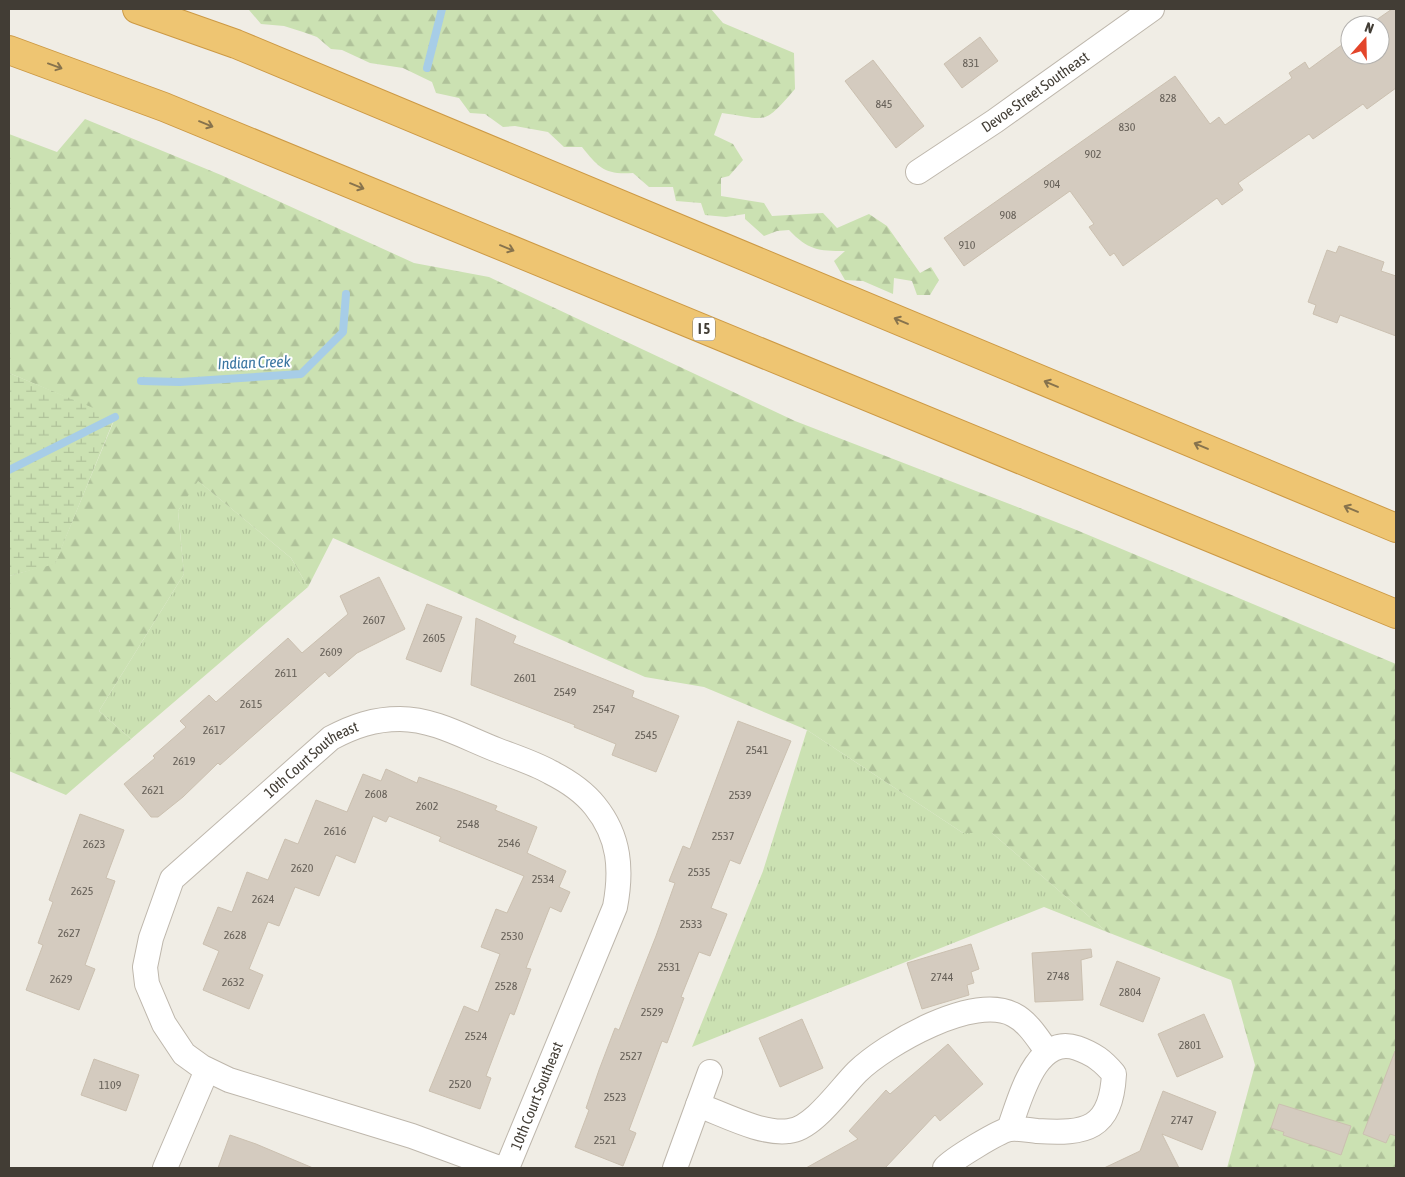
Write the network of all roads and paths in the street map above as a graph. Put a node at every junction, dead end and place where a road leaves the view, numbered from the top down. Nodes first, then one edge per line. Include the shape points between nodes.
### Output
1 (137, 9) edge
2 (1152, 9) edge
3 (9, 50) edge
4 (918, 172) dead end
5 (1396, 528) edge
6 (1396, 614) edge
7 (1047, 1051) junction
8 (207, 1070) junction
9 (710, 1072) dead end
10 (698, 1105) junction
11 (1009, 1129) junction
12 (166, 1168) edge
13 (499, 1168) edge
14 (507, 1168) edge
15 (675, 1168) edge
16 (945, 1168) edge

5 -> 1 highway via 236,44
2 - 4 street, Devoe Street Southeast
3 -> 6 highway, I 5 via 173,111
7 - 10 street via 1035,1034 1014,1015 993,1009 966,1013 903,1037 885,1049 856,1073 814,1117 789,1131 742,1122
7 - 11 street via 1023,1090
7 - 11 street via 1066,1045 1103,1060 1114,1074 1108,1108 1097,1123 1083,1129 1056,1132
8 - 12 street
8 - 13 street, 10th Court Southeast via 229,1080 412,1136
8 - 14 street, 10th Court Southeast via 179,1047 164,1024 147,984 145,967 151,938 172,879 331,738 355,726 380,720 402,719 432,724 549,771 570,783 595,806 611,832 618,855 620,880 615,907
9 - 10 street
10 - 15 street
11 - 16 street via 973,1148

